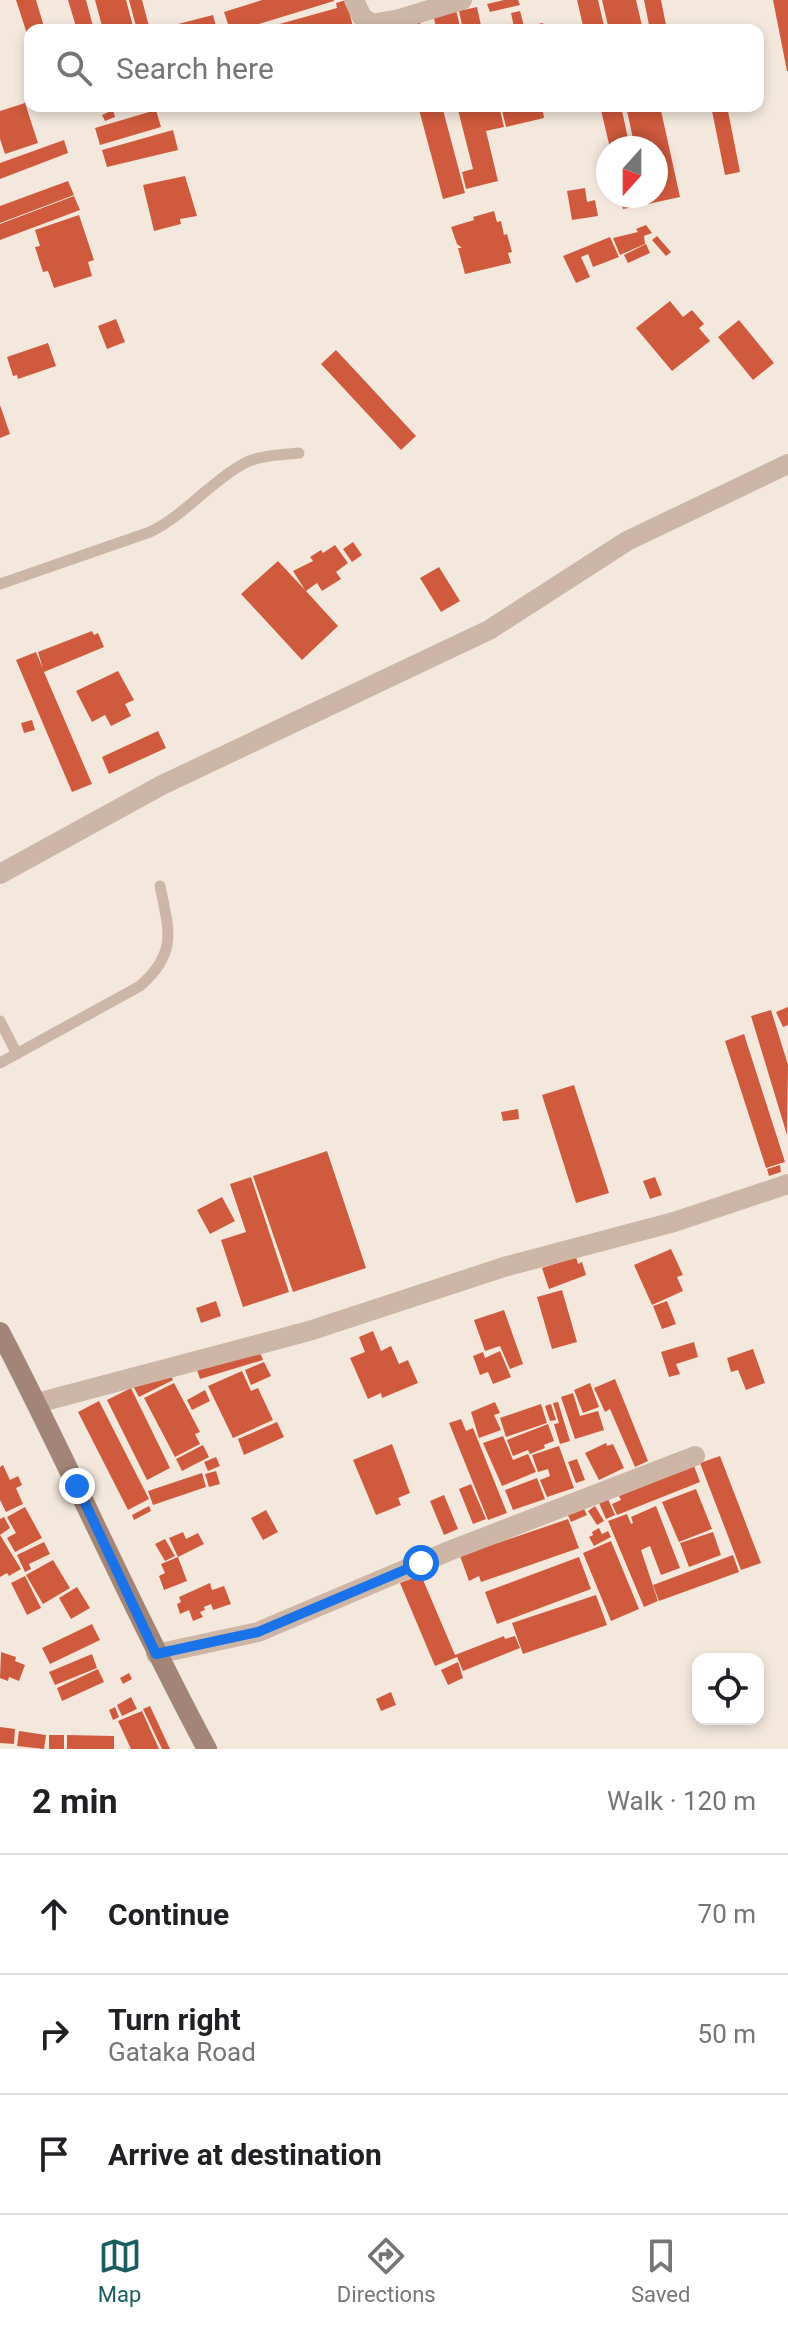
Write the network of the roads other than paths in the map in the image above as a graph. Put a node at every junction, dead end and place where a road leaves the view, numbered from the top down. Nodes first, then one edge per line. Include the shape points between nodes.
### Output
1 (354, 0) edge
2 (462, 0) edge
3 (299, 453) dead end
4 (788, 464) edge
5 (0, 584) edge
6 (0, 874) edge
7 (160, 886) dead end
8 (0, 1021) edge
9 (17, 1054) junction
10 (0, 1063) edge
11 (788, 1184) edge
12 (0, 1332) edge
13 (37, 1403) junction
14 (695, 1456) dead end
15 (156, 1654) junction
16 (207, 1749) edge

1 - 2 street via 372,24
3 - 5 lane via 243,464 150,532
4 - 6 street via 627,541 489,630 162,785
7 - 9 lane via 168,948 152,976
8 - 9 lane
9 - 10 lane
11 - 13 street via 309,1331
12 - 13 street
13 - 15 street
14 - 15 street via 258,1632
15 - 16 street

